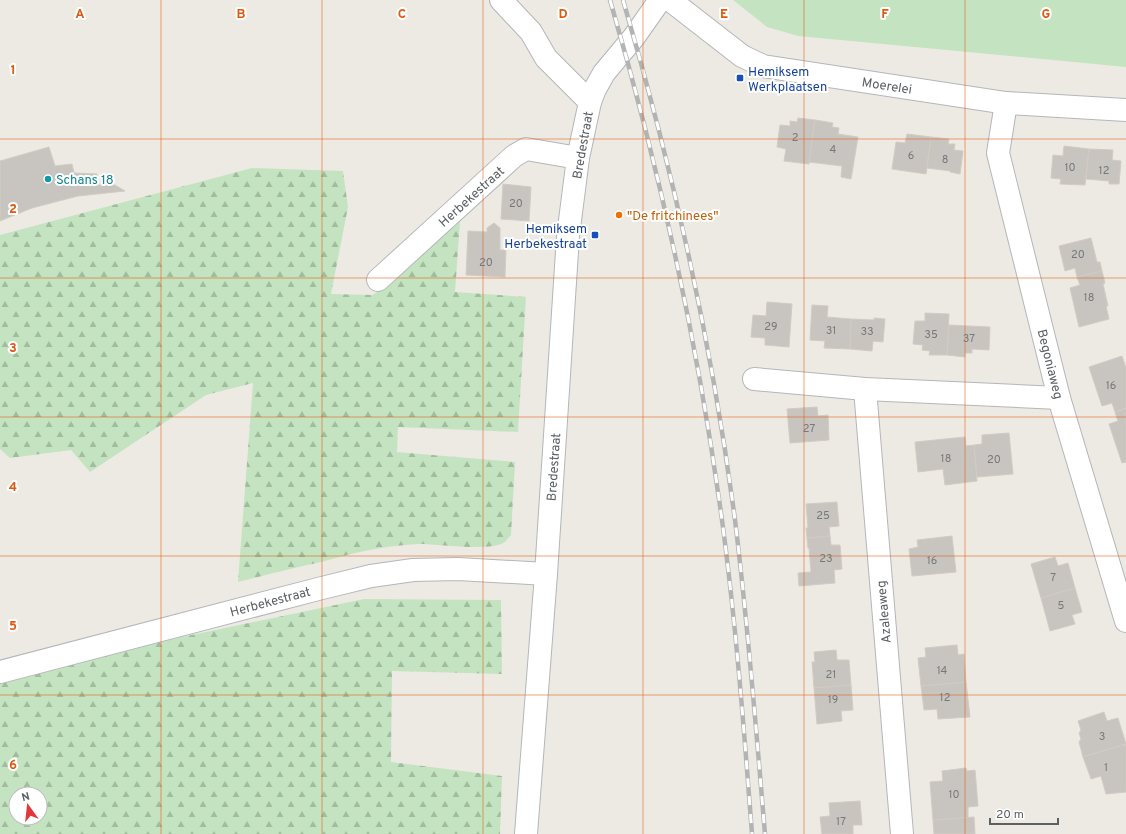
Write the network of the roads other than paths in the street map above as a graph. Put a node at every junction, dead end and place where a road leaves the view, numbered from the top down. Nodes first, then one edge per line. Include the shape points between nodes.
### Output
1 (501, 0) edge
2 (660, 0) edge
3 (670, 0) edge
4 (590, 102) junction
5 (1006, 103) junction
6 (1126, 110) edge
7 (578, 158) junction
8 (378, 280) dead end
9 (754, 379) dead end
10 (865, 389) junction
11 (1059, 398) junction
12 (546, 574) junction
13 (1126, 621) edge
14 (0, 672) edge
15 (526, 834) edge
16 (902, 834) edge

1 - 4 street via 531,32 546,58
2 - 4 street, Bredestraat via 604,73
3 - 5 street, Moerelei via 742,56 763,66
4 - 7 street, Bredestraat
5 - 6 street, Moerelei
5 - 11 street, Begoniaweg via 998,153
7 - 8 street, Herbekestraat via 526,149 514,156
7 - 12 street, Bredestraat via 568,236
9 - 10 street
10 - 11 street
10 - 16 street, Azaleaweg
11 - 13 street, Begoniaweg
12 - 14 street, Herbekestraat via 458,569 413,570 371,576
12 - 15 street, Bredestraat

